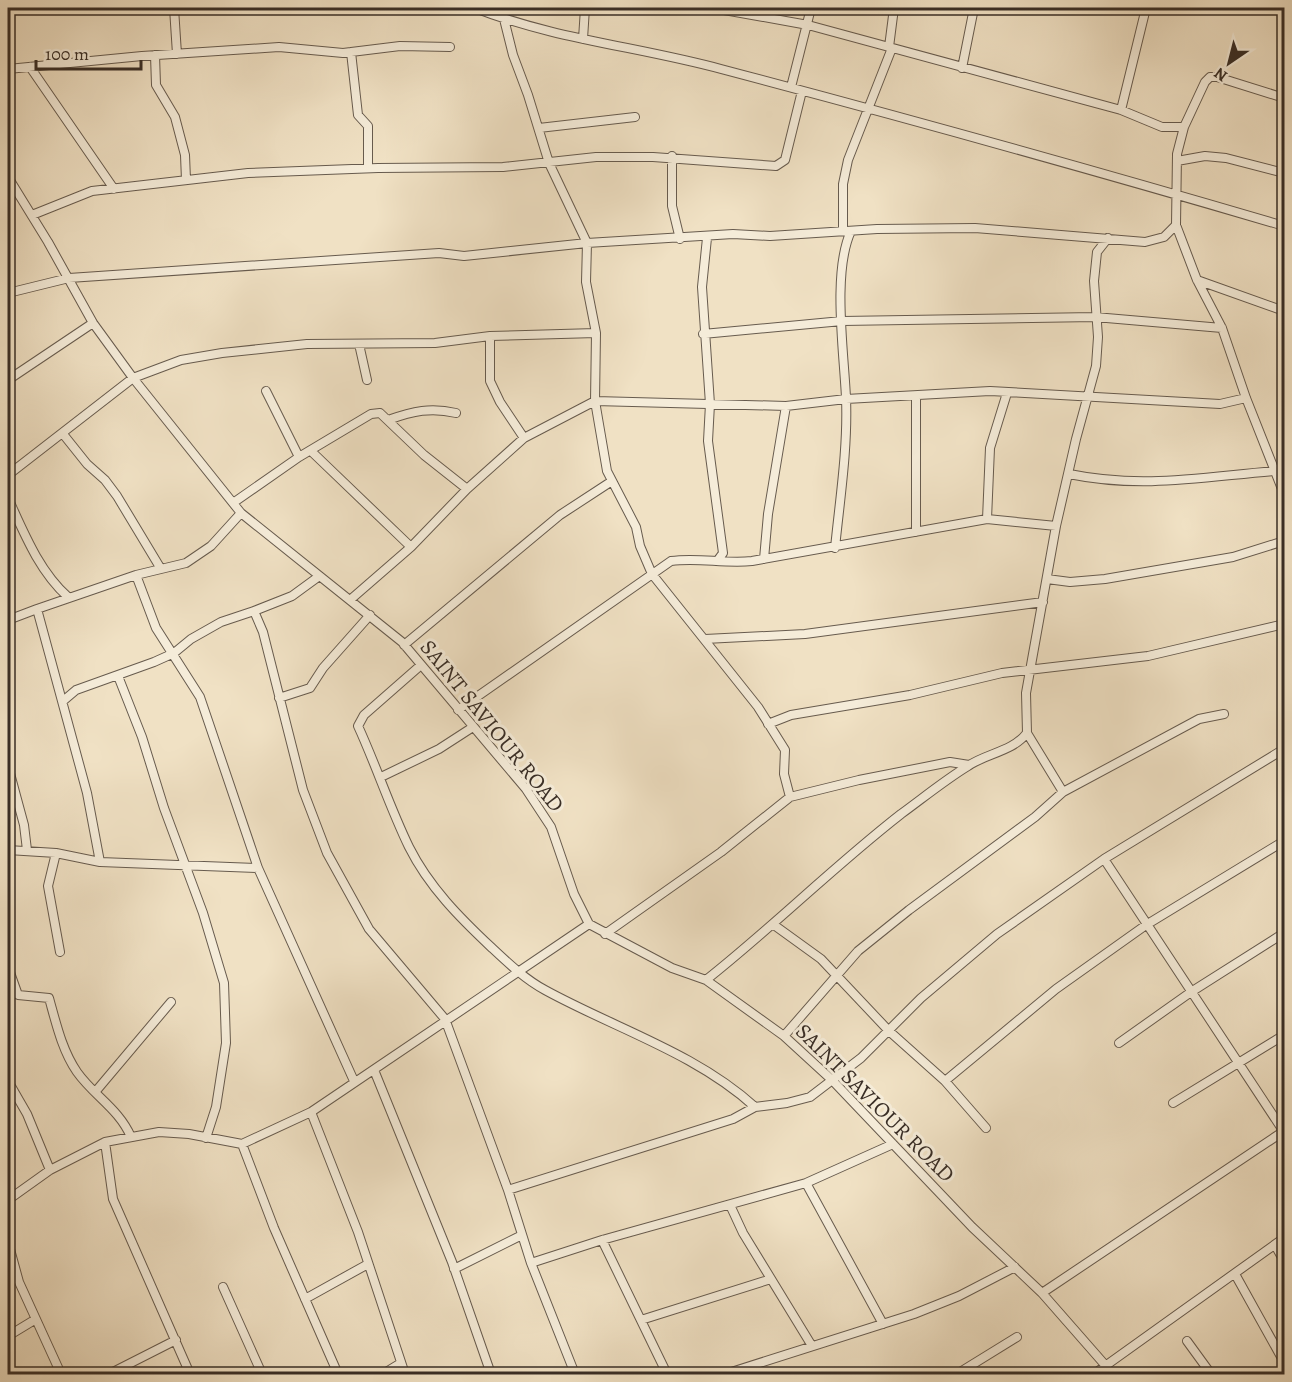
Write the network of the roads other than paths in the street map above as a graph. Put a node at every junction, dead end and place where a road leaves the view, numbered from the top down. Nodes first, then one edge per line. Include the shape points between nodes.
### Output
1 (174, 8) edge
2 (475, 8) edge
3 (585, 8) edge
4 (713, 8) edge
5 (811, 8) edge
6 (894, 8) edge
7 (974, 8) edge
8 (1146, 8) edge
9 (742, 11) edge
10 (504, 19) junction
11 (808, 25) junction
12 (583, 39) junction
13 (450, 46) dead end
14 (890, 47) junction
15 (351, 52) junction
16 (177, 54) junction
17 (156, 55) junction
18 (30, 67) junction
19 (962, 68) junction
20 (8, 69) edge
21 (791, 87) junction
22 (802, 90) junction
23 (1284, 98) edge
24 (869, 107) junction
25 (1121, 110) junction
26 (635, 117) dead end
27 (1184, 127) junction
28 (539, 128) junction
29 (672, 156) junction
30 (1177, 161) junction
31 (549, 163) junction
32 (368, 168) junction
33 (1284, 173) edge
34 (8, 177) edge
35 (186, 180) junction
36 (114, 189) junction
37 (1177, 194) junction
38 (32, 215) junction
39 (1176, 225) junction
40 (1284, 226) edge
41 (847, 231) junction
42 (1164, 237) junction
43 (707, 238) junction
44 (1108, 238) junction
45 (680, 239) junction
46 (1180, 240) junction
47 (587, 243) junction
48 (69, 278) junction
49 (1197, 280) junction
50 (1216, 285) junction
51 (8, 293) edge
52 (1208, 301) junction
53 (1284, 311) edge
54 (1095, 317) junction
55 (842, 321) junction
56 (93, 323) junction
57 (1222, 328) junction
58 (596, 333) junction
59 (703, 334) junction
60 (490, 336) junction
61 (359, 344) junction
62 (133, 378) junction
63 (8, 380) edge
64 (367, 380) dead end
65 (266, 391) dead end
66 (1007, 393) junction
67 (916, 396) junction
68 (1089, 397) junction
69 (1246, 398) junction
70 (846, 399) junction
71 (596, 401) junction
72 (710, 404) junction
73 (786, 406) junction
74 (456, 413) dead end
75 (388, 420) junction
76 (63, 434) junction
77 (524, 438) junction
78 (311, 451) junction
79 (299, 457) junction
80 (1274, 471) junction
81 (1069, 474) junction
82 (8, 475) edge
83 (612, 481) junction
84 (467, 489) junction
85 (1284, 494) edge
86 (8, 498) edge
87 (233, 503) junction
88 (241, 513) junction
89 (987, 519) junction
90 (1056, 526) junction
91 (916, 532) junction
92 (1284, 541) edge
93 (411, 547) junction
94 (835, 548) junction
95 (764, 559) junction
96 (718, 560) junction
97 (161, 569) junction
98 (652, 574) junction
99 (136, 575) junction
100 (318, 577) junction
101 (1047, 579) junction
102 (68, 597) junction
103 (350, 600) junction
104 (1043, 602) junction
105 (37, 609) junction
106 (254, 611) junction
107 (370, 615) junction
108 (8, 620) edge
109 (1284, 624) edge
110 (705, 639) junction
111 (404, 645) junction
112 (174, 653) junction
113 (421, 665) junction
114 (1030, 671) junction
115 (118, 676) junction
116 (279, 698) junction
117 (63, 701) junction
118 (458, 710) junction
119 (1224, 714) dead end
120 (768, 724) junction
121 (473, 728) junction
122 (1027, 733) junction
123 (1284, 748) edge
124 (969, 765) junction
125 (8, 766) edge
126 (381, 777) junction
127 (1063, 792) junction
128 (790, 797) junction
129 (1284, 841) edge
130 (8, 850) edge
131 (27, 850) junction
132 (56, 853) junction
133 (1104, 859) junction
134 (100, 862) junction
135 (185, 864) junction
136 (258, 868) junction
137 (589, 924) junction
138 (774, 925) junction
139 (1146, 925) junction
140 (1284, 933) edge
141 (606, 934) junction
142 (60, 952) dead end
143 (8, 971) edge
144 (519, 971) junction
145 (837, 975) junction
146 (706, 981) junction
147 (1191, 992) junction
148 (171, 1002) dead end
149 (446, 1019) junction
150 (889, 1031) junction
151 (1284, 1035) edge
152 (784, 1036) junction
153 (1119, 1043) dead end
154 (1241, 1063) junction
155 (374, 1070) junction
156 (831, 1080) junction
157 (8, 1081) edge
158 (354, 1081) junction
159 (945, 1081) junction
160 (96, 1091) junction
161 (1173, 1103) dead end
162 (755, 1107) junction
163 (311, 1112) junction
164 (986, 1128) dead end
165 (1284, 1131) edge
166 (131, 1137) junction
167 (206, 1138) junction
168 (105, 1142) junction
169 (242, 1144) junction
170 (892, 1144) junction
171 (50, 1170) junction
172 (806, 1183) junction
173 (508, 1190) junction
174 (8, 1200) edge
175 (730, 1205) junction
176 (522, 1235) junction
177 (1284, 1238) edge
178 (602, 1240) junction
179 (8, 1242) edge
180 (1275, 1245) junction
181 (1284, 1261) edge
182 (531, 1263) junction
183 (368, 1264) junction
184 (11, 1265) edge
185 (1015, 1267) junction
186 (454, 1269) junction
187 (1235, 1274) junction
188 (771, 1279) junction
189 (223, 1287) dead end
190 (1042, 1293) junction
191 (305, 1299) junction
192 (36, 1319) junction
193 (641, 1320) junction
194 (883, 1324) junction
195 (8, 1336) edge
196 (1017, 1337) dead end
197 (176, 1340) junction
198 (1187, 1341) dead end
199 (812, 1346) junction
200 (1284, 1362) edge
201 (401, 1363) junction
202 (1107, 1365) junction
203 (751, 1366) junction
204 (62, 1374) edge
205 (108, 1374) edge
206 (190, 1374) edge
207 (262, 1374) edge
208 (338, 1374) edge
209 (383, 1374) edge
210 (405, 1374) edge
211 (491, 1374) edge
212 (575, 1374) edge
213 (667, 1374) edge
214 (725, 1374) edge
215 (754, 1374) edge
216 (960, 1374) edge
217 (1094, 1374) edge
218 (1113, 1374) edge
219 (1211, 1374) edge

1 - 16 street
2 - 10 street
3 - 12 street
4 - 9 street
5 - 11 street
6 - 14 street
7 - 19 street
8 - 25 street
9 - 11 street
10 - 12 street
10 - 28 street
11 - 14 street
11 - 21 street
12 - 21 street
13 - 15 street via 400,46
14 - 19 street
14 - 24 street
15 - 16 street via 279,47
15 - 32 street via 358,115 368,126
16 - 17 street
17 - 18 street
17 - 35 street via 156,85 175,117 185,155
18 - 20 street
18 - 36 street
19 - 25 street
21 - 22 street
22 - 24 street
22 - 29 street via 787,152 780,165
23 - 27 street via 1210,77
24 - 37 street
24 - 41 street via 843,184
25 - 27 street via 1162,127
26 - 28 street
27 - 30 street
28 - 31 street
29 - 31 street via 596,157
29 - 45 street via 672,206
30 - 33 street via 1205,156 1226,158
30 - 37 street
31 - 32 street
31 - 47 street
32 - 35 street
34 - 38 street, SAINT SAVIOUR ROAD
35 - 36 street
36 - 38 street via 92,191
37 - 39 street
37 - 40 street
38 - 48 street, SAINT SAVIOUR ROAD
39 - 42 street
39 - 46 street
41 - 43 street
41 - 44 street via 975,228
41 - 55 street
42 - 44 street via 1145,242
42 - 46 street
43 - 45 street
43 - 59 street
44 - 54 street via 1097,252
45 - 47 street
46 - 49 street
47 - 48 street via 464,256 439,253 302,260
47 - 58 street via 586,282
48 - 51 street
48 - 56 street, SAINT SAVIOUR ROAD
49 - 50 street
49 - 52 street
50 - 52 street
50 - 53 street
52 - 57 street
54 - 55 street
54 - 57 street
54 - 68 street via 1098,351
55 - 59 street
55 - 70 street
56 - 62 street, SAINT SAVIOUR ROAD
56 - 63 street
57 - 69 street
58 - 60 street
58 - 71 street
59 - 72 street
60 - 61 street via 435,344
60 - 77 street via 490,381
61 - 62 street via 307,344 222,353 181,360
61 - 64 street
62 - 76 street
62 - 87 street, SAINT SAVIOUR ROAD
65 - 79 street
66 - 67 street
66 - 68 street
66 - 89 street via 990,448
67 - 70 street
67 - 91 street
68 - 69 street via 1220,404
68 - 81 street
69 - 80 street
70 - 73 street
70 - 94 street
71 - 72 street
71 - 77 street
71 - 83 street via 603,456
72 - 73 street
72 - 96 street via 708,441 723,553
73 - 95 street
74 - 75 street via 425,409
75 - 78 street via 380,413 371,414
75 - 84 street
76 - 82 street
76 - 97 street via 117,496
77 - 84 street
78 - 79 street
78 - 93 street
79 - 87 street
80 - 81 street via 1145,482 1106,481
80 - 85 street
81 - 90 street
83 - 98 street via 636,527
83 - 111 street via 560,515
84 - 93 street
86 - 102 street via 27,542 54,584
87 - 88 street, SAINT SAVIOUR ROAD
88 - 97 street via 211,546 186,563
88 - 100 street, SAINT SAVIOUR ROAD
89 - 90 street
89 - 91 street
90 - 101 street
91 - 94 street
92 - 101 street via 1233,557 1106,579
93 - 103 street
94 - 95 street
95 - 96 street
96 - 98 street via 671,561
97 - 99 street
98 - 110 street
98 - 118 street
99 - 102 street
99 - 112 street via 156,627
100 - 103 street, SAINT SAVIOUR ROAD
100 - 106 street via 292,596
101 - 104 street
102 - 105 street
103 - 107 street, SAINT SAVIOUR ROAD
104 - 110 street via 805,634
104 - 114 street
105 - 108 street
105 - 117 street
106 - 112 street via 207,630
106 - 116 street
107 - 111 street, SAINT SAVIOUR ROAD
107 - 116 street via 310,688
109 - 114 street via 1148,656
110 - 120 street
111 - 113 street, SAINT SAVIOUR ROAD
112 - 115 street
112 - 136 street via 200,697
113 - 118 street, SAINT SAVIOUR ROAD
113 - 126 street via 358,722
114 - 120 street via 1002,673 910,696 815,710
114 - 122 street
115 - 117 street via 76,690
115 - 135 street
116 - 149 street via 303,790 327,853 369,929
117 - 134 street
118 - 121 street, SAINT SAVIOUR ROAD
119 - 127 street via 1199,719
120 - 128 street via 785,750 784,774
121 - 126 street
121 - 137 street, SAINT SAVIOUR ROAD via 541,809
122 - 124 street via 1013,746
122 - 127 street
123 - 133 street
124 - 128 street via 950,762
124 - 138 street via 828,874
125 - 131 street
126 - 144 street via 410,847 434,886 459,917
127 - 145 street via 881,932
128 - 141 street
129 - 139 street
130 - 131 street
131 - 132 street
132 - 134 street
132 - 142 street via 48,886
133 - 139 street
133 - 150 street via 997,934 921,998
134 - 135 street
135 - 136 street
135 - 167 street via 217,954 227,1007 226,1043
136 - 158 street
137 - 141 street, SAINT SAVIOUR ROAD
137 - 144 street
138 - 145 street
138 - 146 street
139 - 147 street
139 - 159 street via 1056,989
140 - 147 street
141 - 146 street, SAINT SAVIOUR ROAD
143 - 160 street via 20,997 49,998 58,1032 77,1073
144 - 149 street
144 - 162 street via 544,990 691,1062
145 - 150 street
145 - 152 street
146 - 152 street, SAINT SAVIOUR ROAD
147 - 153 street
147 - 154 street
148 - 160 street
149 - 155 street
149 - 173 street
150 - 156 street
150 - 159 street
151 - 154 street
152 - 156 street, SAINT SAVIOUR ROAD
154 - 161 street
154 - 165 street
155 - 158 street
155 - 186 street
156 - 162 street via 810,1096
156 - 170 street, SAINT SAVIOUR ROAD
157 - 171 street via 27,1114
158 - 163 street
159 - 164 street
160 - 166 street
162 - 173 street via 733,1119
163 - 169 street
163 - 183 street
165 - 190 street
166 - 167 street via 159,1132
166 - 168 street
167 - 169 street
168 - 171 street
168 - 197 street via 113,1199
169 - 191 street
170 - 172 street
170 - 185 street, SAINT SAVIOUR ROAD
171 - 174 street
172 - 175 street
172 - 194 street
173 - 176 street
175 - 178 street
175 - 188 street
176 - 182 street
176 - 186 street
177 - 180 street
178 - 182 street
178 - 193 street
179 - 184 street
180 - 181 street
180 - 187 street
182 - 212 street
183 - 191 street
183 - 201 street
184 - 192 street
185 - 190 street, SAINT SAVIOUR ROAD
185 - 194 street via 959,1296
186 - 211 street
187 - 200 street
187 - 202 street
188 - 193 street
188 - 199 street
189 - 207 street
190 - 202 street, SAINT SAVIOUR ROAD
191 - 208 street
192 - 195 street
192 - 204 street
193 - 213 street
194 - 199 street
196 - 216 street
197 - 205 street
197 - 206 street
198 - 219 street
199 - 203 street
201 - 209 street
201 - 210 street
202 - 217 street
202 - 218 street, SAINT SAVIOUR ROAD
203 - 214 street
203 - 215 street

